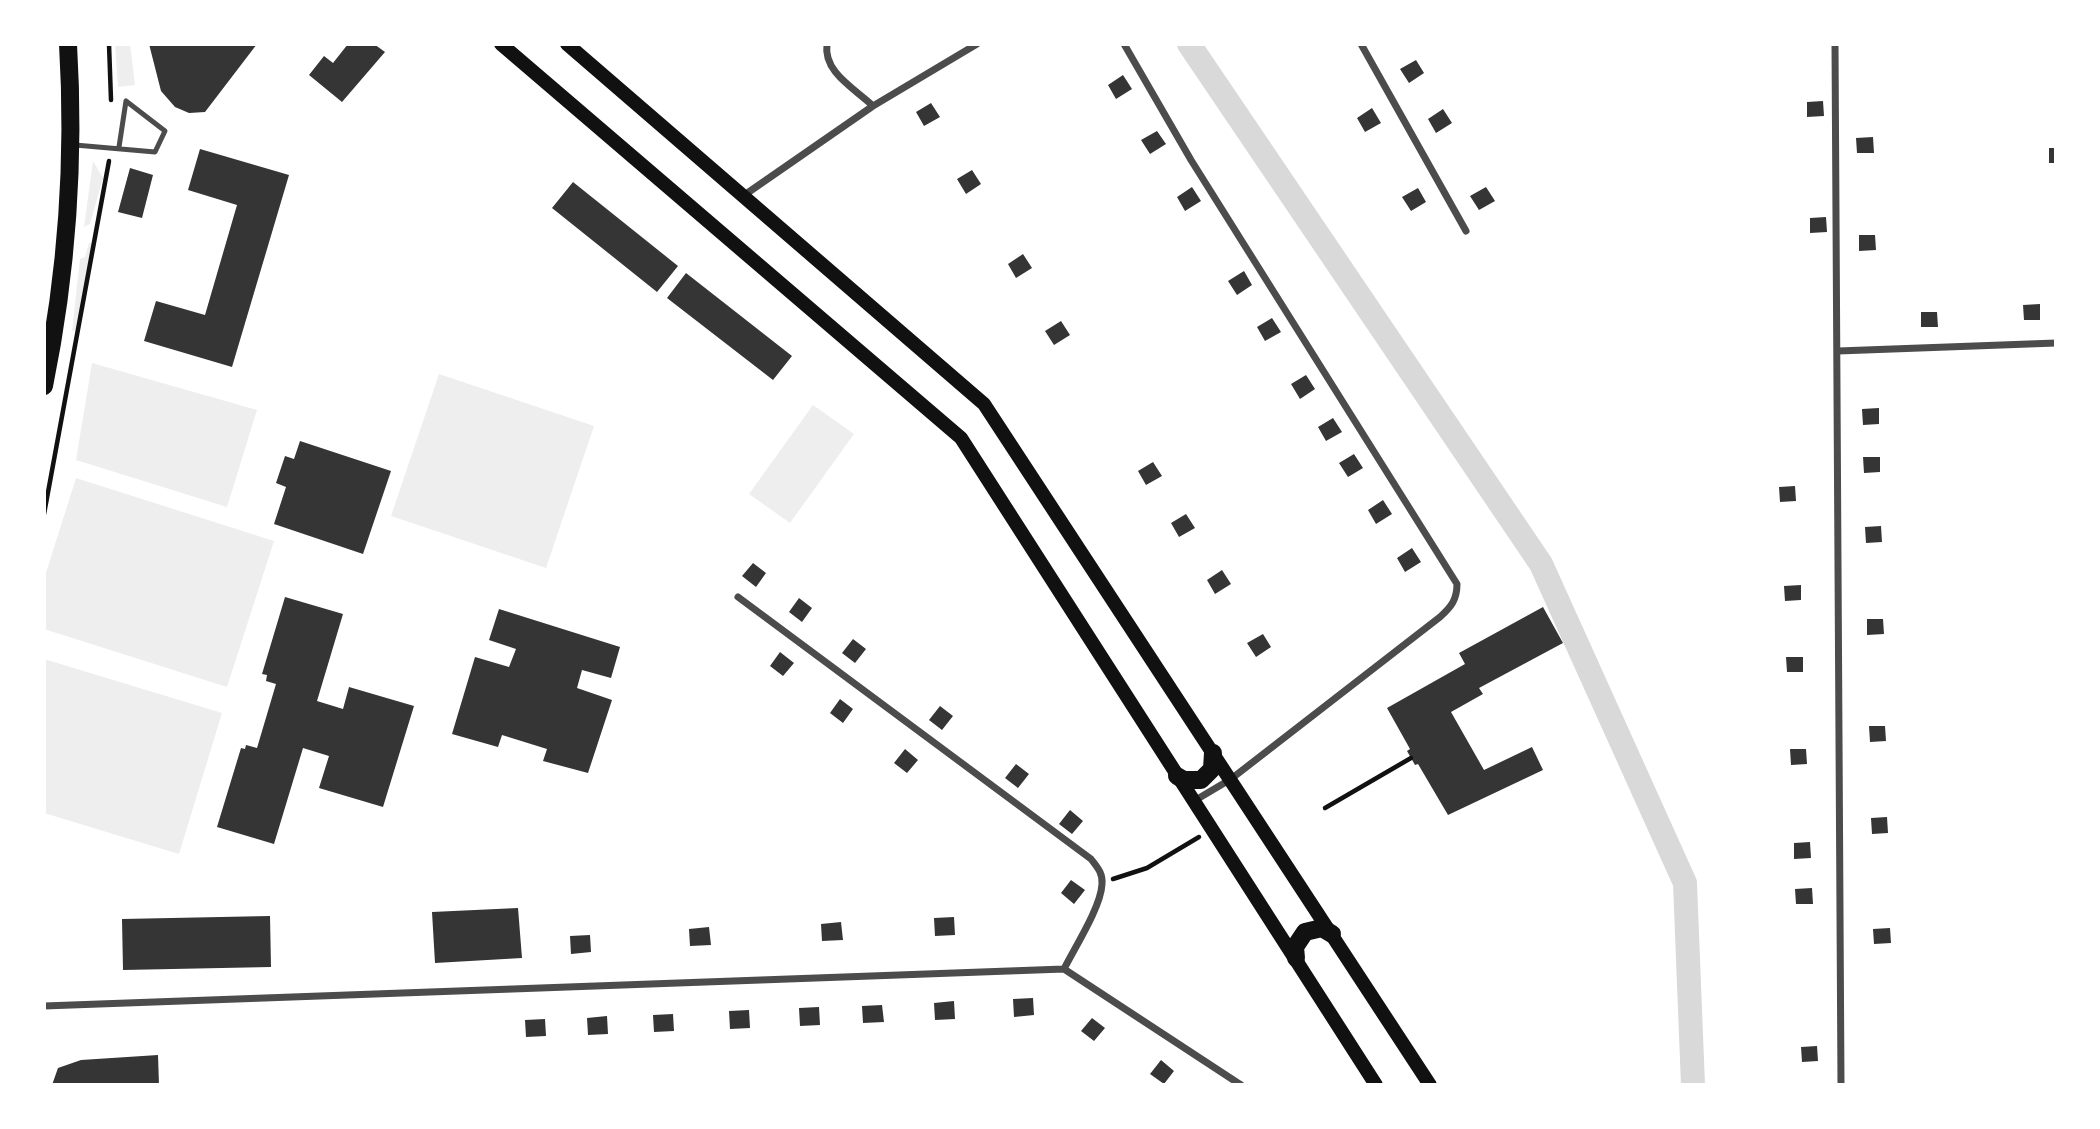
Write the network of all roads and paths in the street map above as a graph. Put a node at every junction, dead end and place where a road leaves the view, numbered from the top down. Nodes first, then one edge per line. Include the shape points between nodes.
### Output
1 (68, 44) edge
2 (109, 44) edge
3 (501, 44) edge
4 (567, 44) edge
5 (827, 44) edge
6 (977, 44) edge
7 (1124, 44) edge
8 (1362, 44) edge
9 (1835, 44) edge
10 (873, 106) junction
11 (111, 108) dead end
12 (71, 145) junction
13 (115, 147) junction
14 (743, 196) junction
15 (1466, 231) dead end
16 (2056, 343) edge
17 (1838, 351) junction
18 (44, 386) edge
19 (44, 514) edge
20 (738, 597) dead end
21 (1213, 753) junction
22 (1411, 758) dead end
23 (1177, 776) junction
24 (1231, 779) junction
25 (1193, 801) junction
26 (1325, 808) dead end
27 (1212, 830) junction
28 (1102, 882) junction
29 (1332, 934) junction
30 (1296, 958) junction
31 (1064, 969) junction
32 (44, 1006) edge
33 (1241, 1085) edge
34 (1377, 1085) edge
35 (1430, 1085) edge
36 (1841, 1085) edge

1 - 12 main road
2 - 11 path
3 - 23 main road via 961,438
4 - 14 main road
5 - 10 street via 829,66
6 - 10 street
7 - 24 street via 1191,160 1457,584 1452,607
8 - 15 street
9 - 17 street
10 - 14 street
12 - 13 lane
12 - 18 main road via 65,250
13 - 13 lane via 126,101 165,131 155,152
13 - 19 path
14 - 21 main road via 984,404
16 - 17 street
17 - 36 street
20 - 28 street via 1091,859
21 - 23 main road via 1212,769 1200,780
21 - 24 main road
22 - 26 path
23 - 25 main road
24 - 25 street
24 - 29 main road
25 - 27 main road
27 - 28 path via 1147,868
27 - 30 main road
28 - 31 street
29 - 30 main road via 1322,928 1305,932 1295,947
29 - 35 main road
30 - 34 main road
31 - 32 street
31 - 33 street

